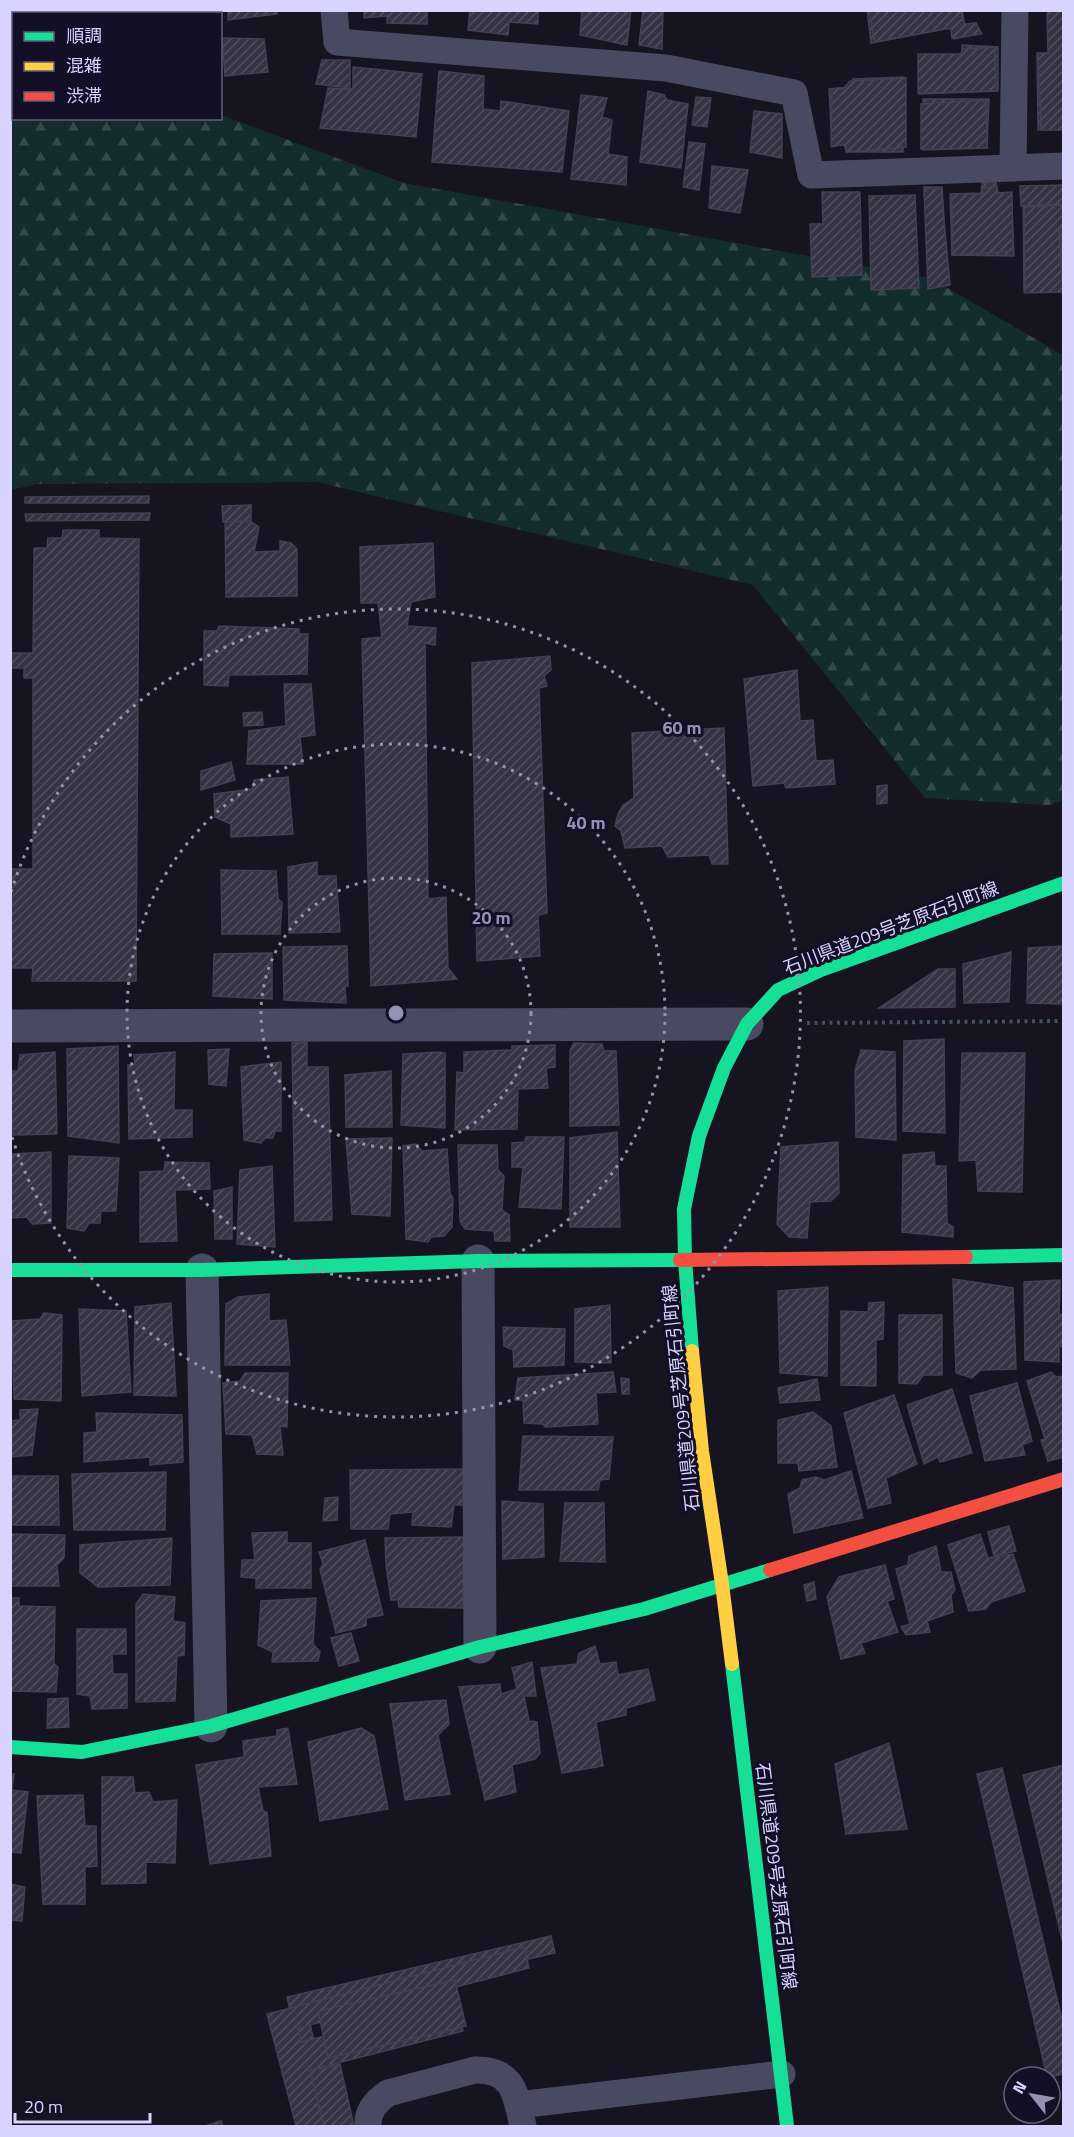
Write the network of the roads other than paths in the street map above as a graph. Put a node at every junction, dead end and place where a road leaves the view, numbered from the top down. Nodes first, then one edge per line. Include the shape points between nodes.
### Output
1 (334, 10) edge
2 (1015, 10) edge
3 (1064, 166) edge
4 (1013, 168) junction
5 (1064, 883) edge
6 (747, 1024) junction
7 (10, 1026) edge
8 (1064, 1255) edge
9 (685, 1260) junction
10 (478, 1261) junction
11 (10, 1270) edge
12 (202, 1270) junction
13 (1064, 1479) edge
14 (722, 1584) junction
15 (480, 1647) junction
16 (211, 1726) junction
17 (10, 1747) edge
18 (782, 2074) junction
19 (521, 2116) edge
20 (368, 2127) edge
21 (788, 2127) edge

1 - 4 lane via 337,42 666,68 794,93 811,175
2 - 4 lane
3 - 4 lane
5 - 6 street, 石川県道209号芝原石引町線 via 821,970 778,990
6 - 7 street
6 - 9 street, 石川県道209号芝原石引町線 via 724,1068 699,1136 684,1209
8 - 9 street
9 - 10 street
9 - 14 street, 石川県道209号芝原石引町線 via 702,1451
10 - 12 street
10 - 15 street
11 - 12 street
12 - 16 street
13 - 14 street
14 - 15 street via 644,1609
14 - 18 street, 石川県道209号芝原石引町線
15 - 16 street
16 - 17 street via 82,1752
18 - 19 lane
18 - 21 street, 石川県道209号芝原石引町線
19 - 20 lane via 511,2084 501,2075 475,2070 388,2093 370,2110

